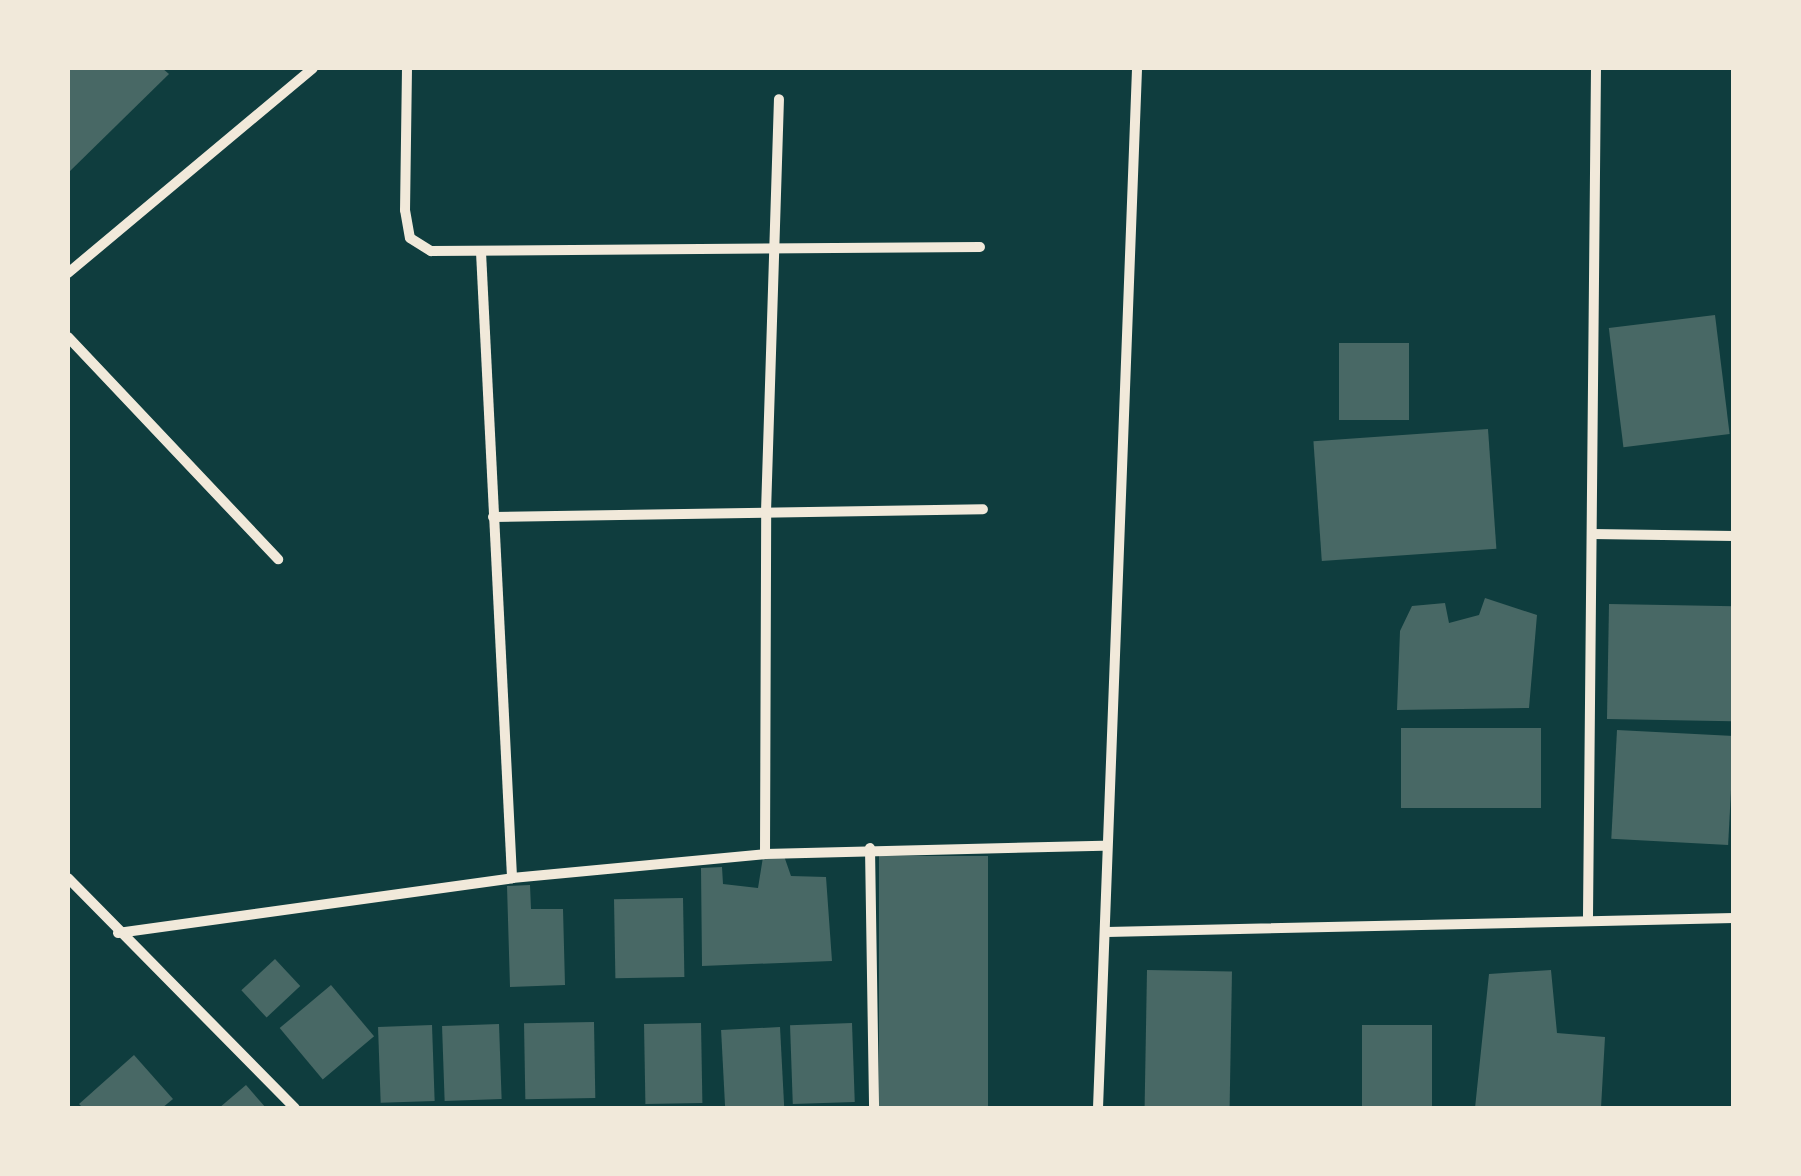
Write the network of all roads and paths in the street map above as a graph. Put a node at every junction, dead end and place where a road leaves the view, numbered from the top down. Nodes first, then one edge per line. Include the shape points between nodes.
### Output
1 (313, 68) edge
2 (406, 68) edge
3 (1137, 68) edge
4 (1596, 68) edge
5 (779, 99) dead end
6 (980, 247) dead end
7 (776, 249) junction
8 (481, 252) junction
9 (68, 272) edge
10 (68, 337) edge
11 (984, 510) dead end
12 (766, 512) junction
13 (493, 516) junction
14 (1592, 534) junction
15 (1734, 536) edge
16 (278, 559) dead end
17 (1104, 846) junction
18 (870, 848) junction
19 (766, 854) junction
20 (68, 878) edge
21 (512, 878) junction
22 (1588, 916) junction
23 (1734, 918) edge
24 (1107, 932) junction
25 (118, 933) junction
26 (295, 1108) edge
27 (874, 1108) edge
28 (1098, 1108) edge

1 - 9 street
2 - 8 street via 410,238 431,251
3 - 17 street
4 - 14 street
5 - 7 street
6 - 7 street
7 - 8 street
7 - 12 street
8 - 13 street
10 - 16 street
11 - 12 street
12 - 13 street
12 - 19 street
13 - 21 street
14 - 15 street
14 - 22 street
17 - 18 street
17 - 24 street
18 - 19 street
18 - 27 street
19 - 21 street
20 - 25 street
21 - 25 street
22 - 23 street
22 - 24 street
24 - 28 street
25 - 26 street

